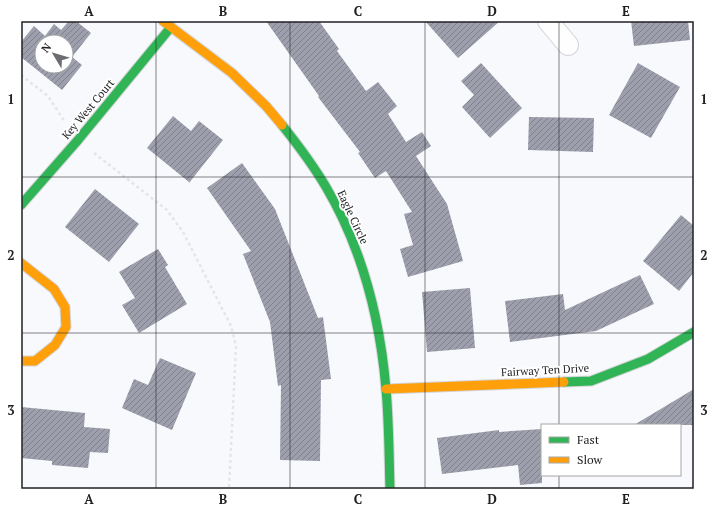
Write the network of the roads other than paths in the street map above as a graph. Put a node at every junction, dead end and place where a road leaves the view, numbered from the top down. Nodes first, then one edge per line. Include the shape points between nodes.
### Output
1 (163, 21) edge
2 (548, 21) edge
3 (171, 27) junction
4 (568, 45) dead end
5 (21, 205) edge
6 (21, 263) edge
7 (694, 332) edge
8 (21, 360) edge
9 (386, 389) junction
10 (390, 489) edge

1 - 3 street, Eagle Circle
2 - 4 street
3 - 5 street, Key West Court
3 - 9 street, Eagle Circle via 232,73 266,106 301,149 326,187 348,230 364,273 376,318
6 - 8 street via 54,289 65,307 66,327 55,345 35,361
7 - 9 street, Fairway Ten Drive via 648,359 591,381
9 - 10 street, Eagle Circle

